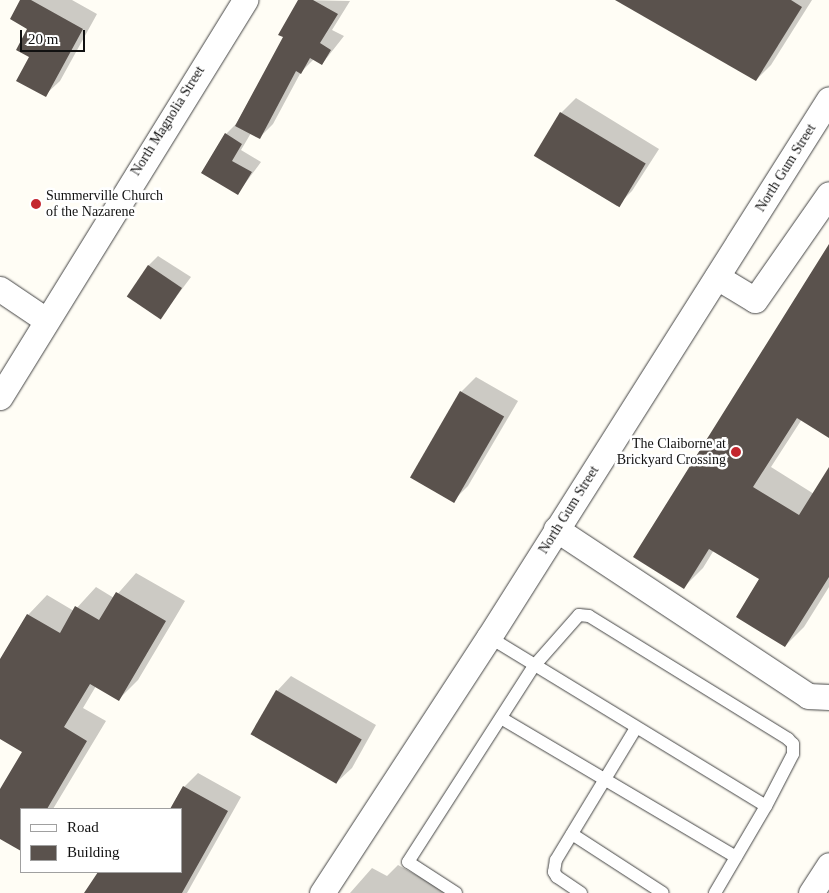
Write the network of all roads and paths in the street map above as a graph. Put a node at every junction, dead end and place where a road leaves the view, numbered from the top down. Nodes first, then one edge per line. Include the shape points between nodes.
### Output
1 (245, 0) edge
2 (829, 99) edge
3 (829, 194) edge
4 (717, 277) junction
5 (0, 289) edge
6 (46, 320) junction
7 (0, 397) edge
8 (556, 529) junction
9 (489, 637) junction
10 (534, 666) junction
11 (829, 697) edge
12 (500, 718) junction
13 (636, 728) junction
14 (605, 779) junction
15 (766, 806) junction
16 (572, 834) junction
17 (736, 857) junction
18 (829, 865) edge
19 (817, 891) edge
20 (322, 893) edge
21 (456, 893) edge
22 (581, 893) edge
23 (663, 893) edge
24 (714, 893) edge

1 - 6 street, North Magnolia Street
2 - 4 street, North Gum Street
3 - 4 street via 755,300
4 - 8 street, North Gum Street
5 - 6 street
6 - 7 street, North Magnolia Street
8 - 9 street, North Gum Street
8 - 11 street via 808,696
9 - 10 lane
9 - 20 street, North Gum Street
10 - 12 lane
10 - 13 lane
10 - 15 lane via 572,619 579,615 589,616 793,744 793,754
12 - 14 lane
12 - 21 lane via 408,862
13 - 14 lane
13 - 15 lane
14 - 16 lane
14 - 17 lane
15 - 17 lane
16 - 22 lane via 556,860 554,872
16 - 23 lane
17 - 24 lane
18 - 19 street

